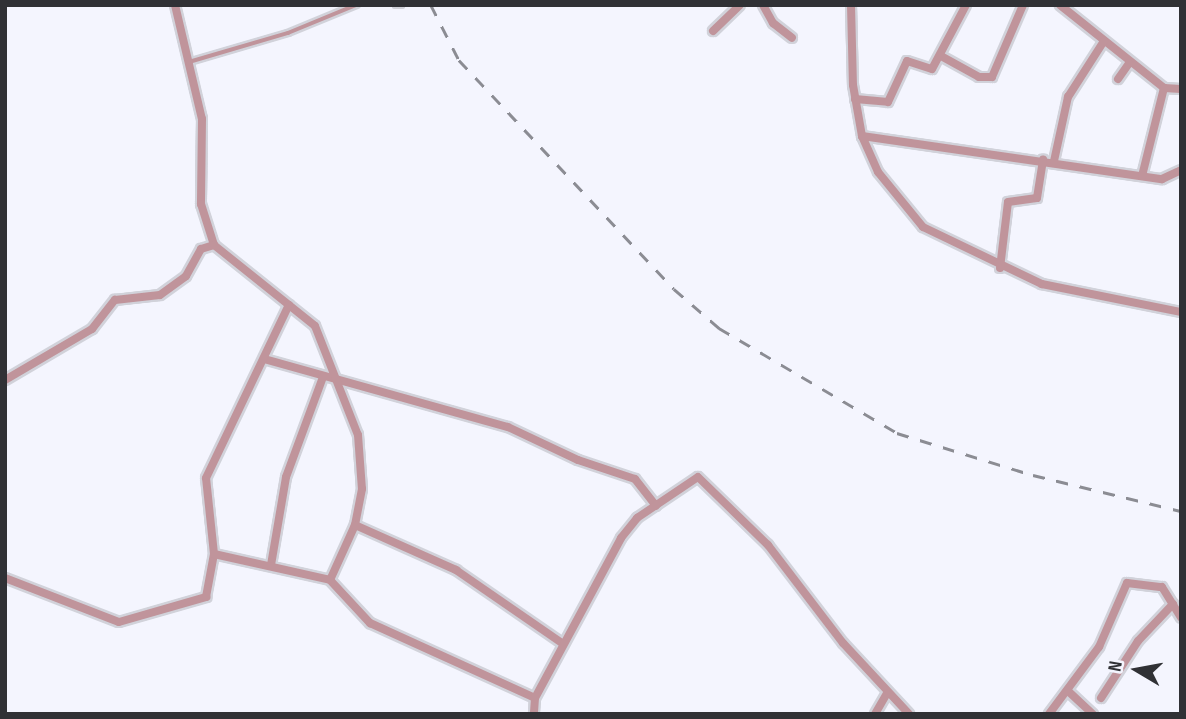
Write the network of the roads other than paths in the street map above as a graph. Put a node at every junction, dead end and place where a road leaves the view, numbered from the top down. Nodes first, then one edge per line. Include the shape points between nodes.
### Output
1 (175, 5) edge
2 (356, 5) edge
3 (740, 5) edge
4 (763, 5) edge
5 (851, 5) edge
6 (966, 5) edge
7 (1023, 5) edge
8 (1060, 5) edge
9 (713, 31) dead end
10 (792, 38) dead end
11 (1104, 41) junction
12 (941, 57) junction
13 (187, 63) junction
14 (1129, 63) junction
15 (1118, 79) dead end
16 (1164, 88) junction
17 (1181, 89) edge
18 (855, 99) junction
19 (862, 136) junction
20 (1043, 159) junction
21 (1054, 161) junction
22 (1181, 170) edge
23 (1142, 176) junction
24 (214, 245) junction
25 (1000, 268) junction
26 (289, 305) junction
27 (1181, 312) edge
28 (264, 359) junction
29 (323, 377) junction
30 (5, 380) edge
31 (339, 382) junction
32 (656, 506) junction
33 (355, 525) junction
34 (214, 554) junction
35 (271, 565) junction
36 (5, 578) edge
37 (330, 580) junction
38 (1173, 604) junction
39 (1181, 618) edge
40 (562, 643) junction
41 (1068, 691) junction
42 (887, 693) junction
43 (535, 698) junction
44 (1101, 698) dead end
45 (534, 714) edge
46 (875, 714) edge
47 (909, 714) edge
48 (1049, 714) edge
49 (1093, 714) edge

1 - 13 street
2 - 13 lane via 288,33
3 - 9 street
4 - 10 street via 773,23
5 - 18 street
6 - 12 street
7 - 12 street via 992,77 979,77
8 - 11 street
11 - 14 street
11 - 21 street via 1068,97
12 - 18 street via 932,69 914,61 903,64 888,102
13 - 24 street via 202,119 201,204
14 - 15 street
14 - 16 street
16 - 17 street
16 - 23 street
18 - 19 street
19 - 20 street
19 - 25 street via 878,172 922,227
20 - 21 street
20 - 25 street via 1037,198 1008,202
21 - 23 street
22 - 23 street via 1163,179
24 - 26 street
24 - 30 street via 201,249 186,276 160,295 115,300 92,329
25 - 27 street via 1042,284
26 - 28 street
26 - 31 street via 315,326
28 - 29 street
28 - 34 street via 206,478
29 - 31 street
29 - 35 street via 286,477
31 - 32 street via 508,428 578,460 635,478
31 - 33 street via 362,451
32 - 40 street via 621,538
32 - 42 street via 692,478 704,479 768,545
33 - 37 street
33 - 40 street via 456,570
34 - 35 street
34 - 36 street via 206,597 119,622
35 - 37 street
37 - 43 street via 370,623
38 - 39 street
38 - 41 street via 1162,587 1127,583 1103,641
38 - 44 street via 1138,640
40 - 43 street
41 - 48 street
41 - 49 street
42 - 46 street
42 - 47 street
43 - 45 street

